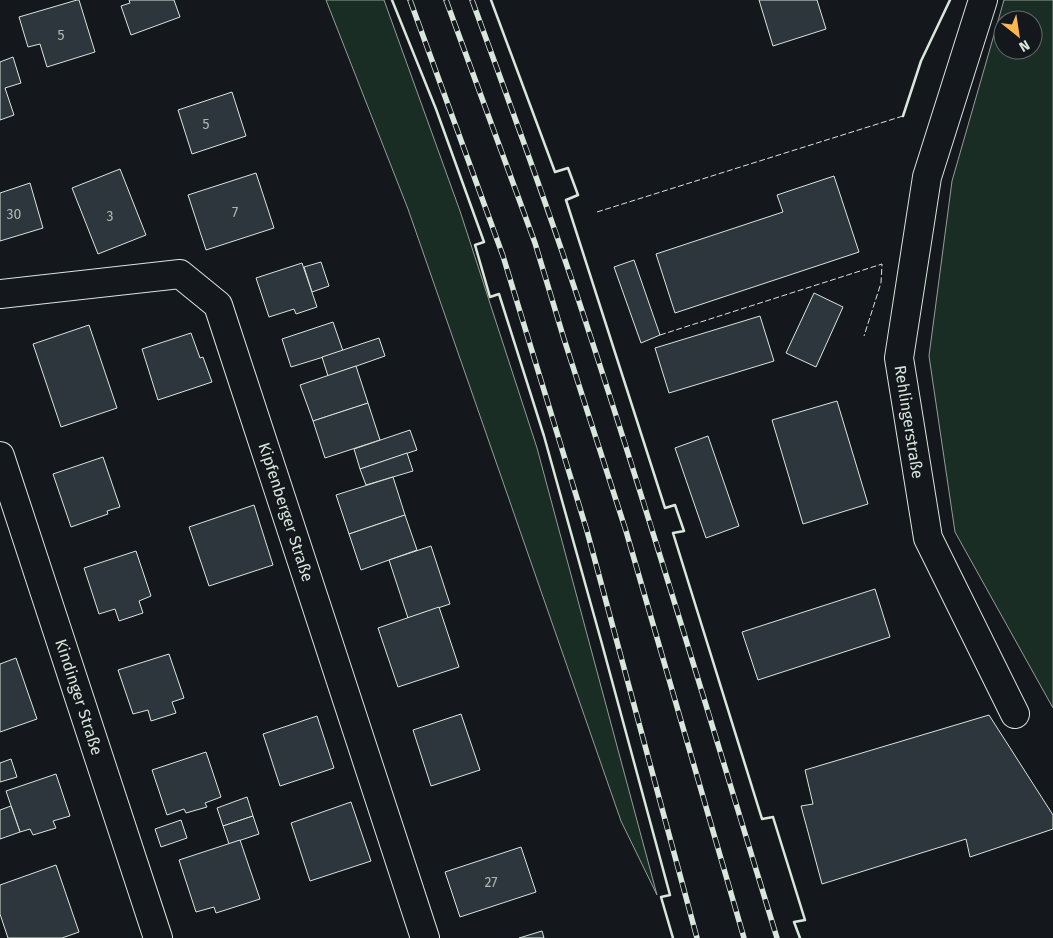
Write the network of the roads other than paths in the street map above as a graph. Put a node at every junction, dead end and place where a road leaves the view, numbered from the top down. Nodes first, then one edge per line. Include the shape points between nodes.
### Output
1 (983, 0) edge
2 (0, 294) edge
3 (0, 456) edge
4 (1015, 714) dead end
5 (158, 938) edge
6 (425, 938) edge

1 - 4 street, Rehlingerstraße via 927,177 899,358 928,538
2 - 6 street, Kipfenberger Straße via 180,274 218,305
3 - 5 street, Kindinger Straße

